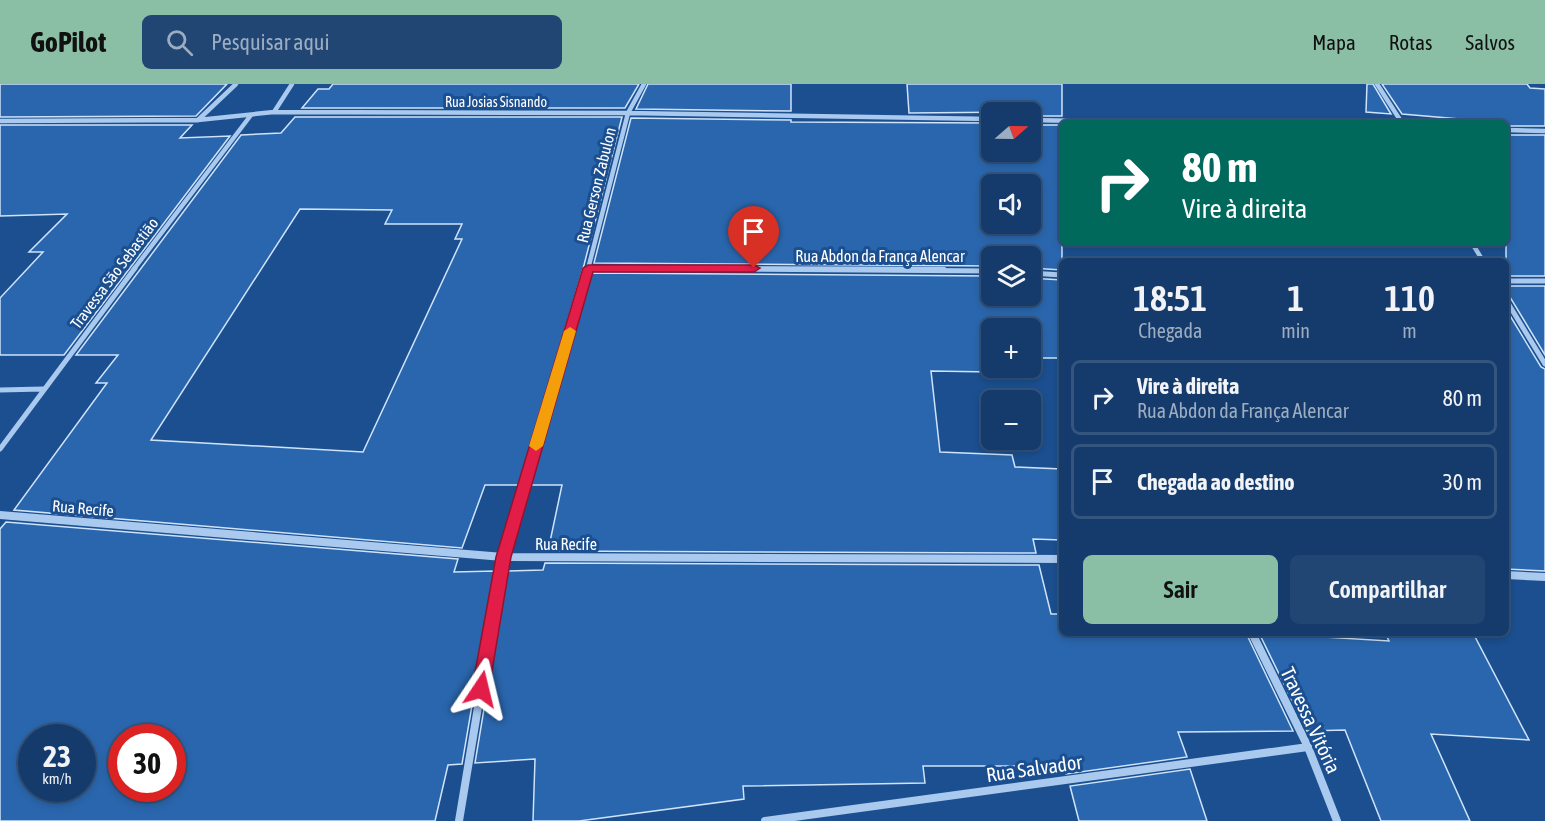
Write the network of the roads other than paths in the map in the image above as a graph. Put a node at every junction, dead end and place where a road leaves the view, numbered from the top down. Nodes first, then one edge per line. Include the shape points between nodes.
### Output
1 (236, 84) edge
2 (292, 84) edge
3 (644, 84) edge
4 (1377, 84) edge
5 (274, 112) junction
6 (628, 113) junction
7 (251, 115) junction
8 (981, 119) edge
9 (198, 120) junction
10 (1041, 120) edge
11 (1400, 120) edge
12 (0, 121) edge
13 (1059, 121) edge
14 (1509, 130) edge
15 (1545, 131) edge
16 (588, 268) junction
17 (981, 271) edge
18 (1041, 274) edge
19 (1059, 275) edge
20 (1509, 280) edge
21 (1545, 281) edge
22 (1509, 305) edge
23 (1545, 364) edge
24 (43, 389) junction
25 (0, 390) edge
26 (0, 449) edge
27 (0, 515) edge
28 (503, 557) junction
29 (1059, 559) edge
30 (1509, 575) edge
31 (1545, 577) edge
32 (1253, 636) edge
33 (1308, 747) junction
34 (459, 821) edge
35 (765, 821) edge
36 (1337, 821) edge

1 - 9 street
2 - 5 street
3 - 6 street, Rua Gerson Zabulon
4 - 11 street
5 - 6 street, Rua Josias Sisnando
5 - 7 street, Rua Josias Sisnando
6 - 8 street, Rua Josias Sisnando
6 - 16 street, Rua Gerson Zabulon
7 - 9 street, Rua Josias Sisnando
7 - 24 street, Travessa São Sebastião
9 - 12 street, Rua Josias Sisnando
10 - 13 street
14 - 15 street
16 - 17 street, Rua Abdon da França Alencar
16 - 28 street, Rua Gerson Zabulon
18 - 19 street
20 - 21 street
22 - 23 street
24 - 25 street
24 - 26 street, Travessa São Sebastião
27 - 28 street, Rua Recife
28 - 29 street, Rua Recife
28 - 34 street, Rua Gerson Zabulon
30 - 31 street
32 - 33 street, Travessa Vitória
33 - 35 street, Rua Salvador
33 - 36 street, Travessa Vitória

